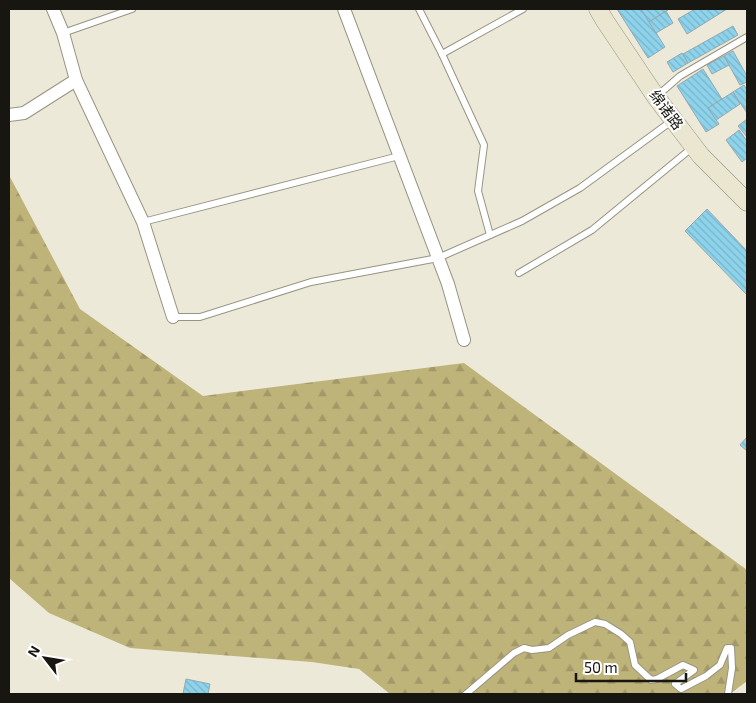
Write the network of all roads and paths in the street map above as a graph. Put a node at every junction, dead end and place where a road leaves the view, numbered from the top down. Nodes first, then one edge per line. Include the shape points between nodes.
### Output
1 (53, 9) edge
2 (132, 9) edge
3 (344, 9) edge
4 (418, 9) edge
5 (523, 9) edge
6 (598, 9) edge
7 (63, 33) junction
8 (747, 37) edge
9 (442, 54) junction
10 (76, 80) junction
11 (656, 97) junction
12 (9, 115) edge
13 (673, 120) junction
14 (694, 147) junction
15 (399, 156) junction
16 (747, 202) edge
17 (143, 222) junction
18 (490, 235) junction
19 (438, 258) junction
20 (519, 273) dead end
21 (173, 317) joint
22 (464, 340) dead end
23 (466, 694) edge
24 (728, 694) edge

1 - 7 street
2 - 7 lane
3 - 15 street
4 - 9 lane
5 - 9 lane
6 - 11 street, 绵诸路
7 - 10 street
8 - 11 lane via 680,76
9 - 18 lane via 484,145 478,191
10 - 12 street via 24,113
10 - 17 street
11 - 13 street, 绵诸路
13 - 14 street, 绵诸路
13 - 18 lane via 580,188
14 - 16 street, 绵诸路
14 - 20 lane via 592,230
15 - 17 lane
15 - 19 street
17 - 21 street
18 - 19 lane
19 - 21 lane via 311,282 200,317
19 - 22 street
23 - 24 lane via 514,653 524,648 549,648 594,622 605,624 630,642 635,665 651,680 683,665 694,670 676,684 682,689 720,665 727,648 731,648

